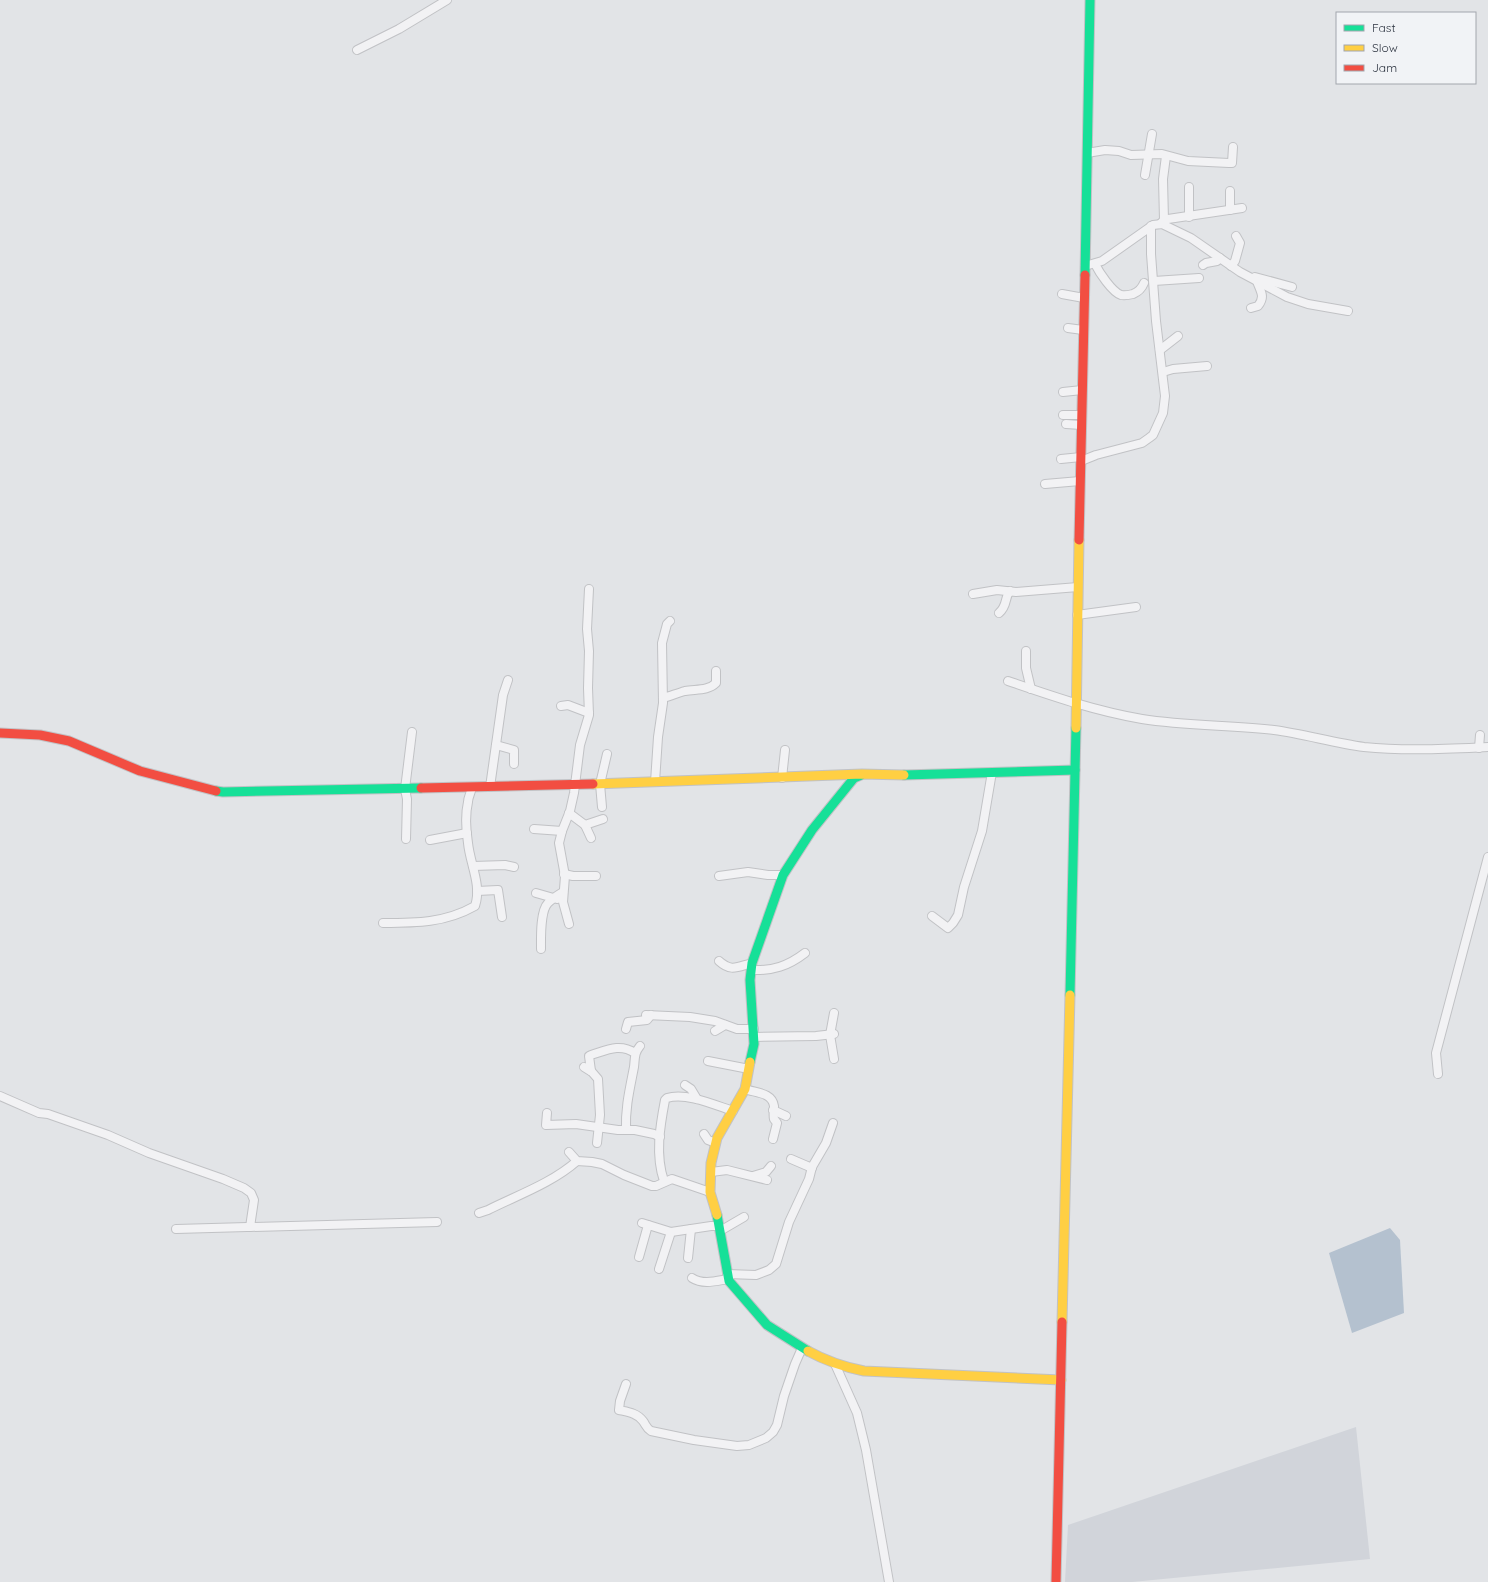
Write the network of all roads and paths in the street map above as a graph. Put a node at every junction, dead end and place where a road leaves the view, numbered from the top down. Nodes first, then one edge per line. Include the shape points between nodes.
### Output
1 (447, 0) edge
2 (1090, 0) edge
3 (357, 50) dead end
4 (1152, 134) dead end
5 (1233, 147) dead end
6 (1087, 153) junction
7 (1149, 155) junction
8 (1166, 156) junction
9 (1145, 175) dead end
10 (1189, 187) dead end
11 (1230, 191) dead end
12 (1242, 208) dead end
13 (1230, 210) junction
14 (1189, 217) junction
15 (1162, 222) junction
16 (1152, 226) junction
17 (1236, 236) dead end
18 (1220, 258) junction
19 (1095, 264) junction
20 (1203, 264) dead end
21 (1084, 266) junction
22 (1231, 266) junction
23 (1248, 276) junction
24 (1199, 278) dead end
25 (1154, 281) junction
26 (1257, 281) junction
27 (1144, 283) dead end
28 (1292, 287) dead end
29 (1062, 294) dead end
30 (1084, 298) junction
31 (1251, 308) dead end
32 (1348, 311) dead end
33 (1068, 328) dead end
34 (1083, 330) junction
35 (1178, 336) dead end
36 (1160, 350) junction
37 (1206, 366) dead end
38 (1163, 372) junction
39 (1082, 390) junction
40 (1063, 392) dead end
41 (1063, 415) dead end
42 (1081, 420) junction
43 (1066, 424) dead end
44 (1060, 459) dead end
45 (1081, 459) junction
46 (1080, 481) junction
47 (1044, 484) dead end
48 (1078, 587) junction
49 (589, 589) dead end
50 (1010, 592) junction
51 (973, 594) dead end
52 (1136, 607) dead end
53 (999, 613) dead end
54 (1077, 615) junction
55 (670, 622) dead end
56 (1026, 651) dead end
57 (716, 672) dead end
58 (508, 680) dead end
59 (1008, 681) dead end
60 (1031, 689) junction
61 (663, 698) junction
62 (1076, 704) junction
63 (561, 706) dead end
64 (589, 713) junction
65 (412, 732) dead end
66 (0, 733) edge
67 (1480, 735) dead end
68 (496, 745) junction
69 (1484, 748) edge
70 (785, 750) dead end
71 (608, 754) dead end
72 (514, 764) dead end
73 (1075, 770) junction
74 (992, 772) junction
75 (862, 774) junction
76 (782, 778) junction
77 (655, 782) junction
78 (600, 784) junction
79 (575, 785) junction
80 (472, 787) junction
81 (490, 787) junction
82 (405, 789) junction
83 (602, 807) dead end
84 (569, 813) junction
85 (603, 819) dead end
86 (585, 825) junction
87 (534, 829) dead end
88 (562, 831) junction
89 (467, 834) junction
90 (591, 838) dead end
91 (406, 839) dead end
92 (430, 840) dead end
93 (1488, 857) edge
94 (473, 866) junction
95 (514, 867) dead end
96 (564, 874) junction
97 (782, 875) junction
98 (596, 876) dead end
99 (719, 876) dead end
100 (477, 891) junction
101 (563, 892) junction
102 (536, 894) dead end
103 (553, 899) junction
104 (563, 902) junction
105 (932, 916) dead end
106 (502, 917) dead end
107 (383, 923) dead end
108 (569, 924) dead end
109 (541, 949) dead end
110 (805, 953) dead end
111 (719, 961) dead end
112 (752, 966) junction
113 (834, 1013) dead end
114 (725, 1025) junction
115 (626, 1029) dead end
116 (715, 1031) dead end
117 (754, 1033) junction
118 (832, 1034) junction
119 (834, 1059) dead end
120 (708, 1061) dead end
121 (749, 1069) junction
122 (1438, 1074) dead end
123 (685, 1085) dead end
124 (745, 1089) junction
125 (0, 1096) edge
126 (697, 1099) junction
127 (773, 1110) junction
128 (733, 1111) junction
129 (547, 1113) dead end
130 (786, 1116) dead end
131 (833, 1123) dead end
132 (598, 1127) junction
133 (626, 1130) junction
134 (704, 1134) dead end
135 (660, 1137) junction
136 (773, 1139) dead end
137 (597, 1143) dead end
138 (716, 1143) junction
139 (570, 1152) dead end
140 (791, 1159) dead end
141 (577, 1161) junction
142 (771, 1166) dead end
143 (812, 1168) junction
144 (711, 1172) junction
145 (752, 1176) junction
146 (768, 1180) dead end
147 (664, 1181) junction
148 (710, 1192) junction
149 (479, 1213) dead end
150 (744, 1217) dead end
151 (436, 1222) dead end
152 (250, 1227) junction
153 (176, 1228) dead end
154 (719, 1228) junction
155 (691, 1229) junction
156 (671, 1232) junction
157 (639, 1256) dead end
158 (688, 1258) dead end
159 (659, 1269) dead end
160 (728, 1277) junction
161 (692, 1278) dead end
162 (802, 1348) junction
163 (835, 1364) junction
164 (1061, 1380) junction
165 (626, 1384) dead end
166 (889, 1582) edge
167 (1056, 1582) edge

1 - 3 street
2 - 6 street
4 - 7 street
5 - 8 street via 1232,163 1188,161
6 - 7 street via 1105,150 1131,155
6 - 21 street
7 - 8 street
7 - 9 street
8 - 15 street
10 - 14 street
11 - 13 street
12 - 13 street
13 - 14 street
14 - 15 street
15 - 16 street
15 - 18 street
16 - 19 street
16 - 25 street via 1151,254
17 - 22 street via 1240,243
18 - 20 street
18 - 22 street
19 - 21 street
19 - 27 street via 1120,294 1126,296 1136,292
21 - 30 street
22 - 23 street
23 - 26 street
23 - 28 street
24 - 25 street
25 - 36 street
26 - 31 street via 1262,291 1262,299 1258,306
26 - 32 street via 1296,300
29 - 30 street
30 - 34 street
33 - 34 street
34 - 39 street
35 - 36 street
36 - 38 street
37 - 38 street
38 - 45 street via 1165,402 1153,435 1142,443
39 - 40 street
39 - 42 street
41 - 42 street
42 - 43 street
42 - 45 street
44 - 45 street
45 - 46 street
46 - 47 street
46 - 48 street
48 - 50 street
48 - 54 street
49 - 64 street
50 - 51 street via 997,590
50 - 53 street via 1004,609
52 - 54 street
54 - 62 street
55 - 61 street via 667,624 662,643
56 - 60 street via 1026,668
57 - 61 street via 716,683 713,687 685,691
58 - 68 street via 504,690
59 - 60 street
60 - 62 street
61 - 77 street
62 - 69 street via 1098,711 1143,719 1184,724 1242,726 1380,748
62 - 73 street
63 - 64 street via 568,705
64 - 79 street via 580,744
65 - 82 street
66 - 82 street via 13,732 80,744 130,767 174,781 223,792
67 - 69 street
68 - 72 street via 514,750
68 - 81 street
70 - 76 street
71 - 78 street
73 - 74 street
73 - 164 street
74 - 75 street
74 - 105 street via 982,831 958,915 948,928
75 - 76 street
75 - 97 street via 854,778 812,830
76 - 77 street
77 - 78 street
78 - 79 street
78 - 83 street
79 - 81 street
79 - 84 street
80 - 81 street
80 - 82 street
80 - 89 street via 466,814
82 - 91 street via 408,799
84 - 86 street
84 - 88 street
85 - 86 street
86 - 90 street
87 - 88 street
88 - 96 street via 559,843
89 - 92 street
89 - 94 street
93 - 122 street via 1436,1053
94 - 95 street
94 - 100 street
96 - 98 street
96 - 101 street
97 - 99 street via 768,876 748,872
97 - 112 street
100 - 106 street via 498,890
100 - 107 street via 475,906 468,911 428,922
101 - 103 street
101 - 104 street
102 - 103 street
103 - 104 street
103 - 109 street via 546,904 544,912
104 - 108 street
110 - 112 street via 794,962 783,966 766,970
111 - 112 street via 730,968
112 - 117 street via 750,980
113 - 118 street
114 - 115 street via 696,1018 649,1015 647,1020 628,1022
114 - 116 street
114 - 117 street
117 - 118 street
117 - 121 street
118 - 119 street
120 - 121 street
121 - 124 street
123 - 126 street
124 - 127 street via 769,1097
124 - 128 street
125 - 152 street via 38,1113 48,1114 108,1135 244,1188 251,1193 254,1200
126 - 128 street
126 - 135 street via 680,1097 665,1100
127 - 130 street
127 - 136 street via 777,1123
128 - 138 street
129 - 132 street via 546,1125 576,1124
131 - 143 street via 826,1143
132 - 133 street
132 - 133 street via 598,1079 587,1069 589,1056 620,1047 637,1050 627,1102
132 - 137 street
133 - 135 street
134 - 138 street via 708,1140
135 - 147 street via 660,1167
138 - 144 street
139 - 141 street
140 - 143 street
141 - 147 street via 602,1164 652,1186
141 - 149 street via 549,1180
142 - 145 street via 766,1172
143 - 160 street via 789,1222 776,1264 756,1275
144 - 145 street via 727,1170
144 - 148 street
145 - 146 street
147 - 148 street via 672,1178
148 - 154 street
150 - 154 street
151 - 152 street
152 - 153 street
154 - 155 street via 711,1226
154 - 160 street
155 - 156 street
155 - 158 street
156 - 157 street via 645,1224
156 - 159 street
160 - 161 street via 703,1282
160 - 162 street via 767,1326
162 - 163 street
162 - 165 street via 784,1396 777,1425 766,1438 749,1445 694,1440 651,1430 637,1415 619,1410
163 - 164 street via 864,1371
163 - 166 street via 857,1413
164 - 167 street

